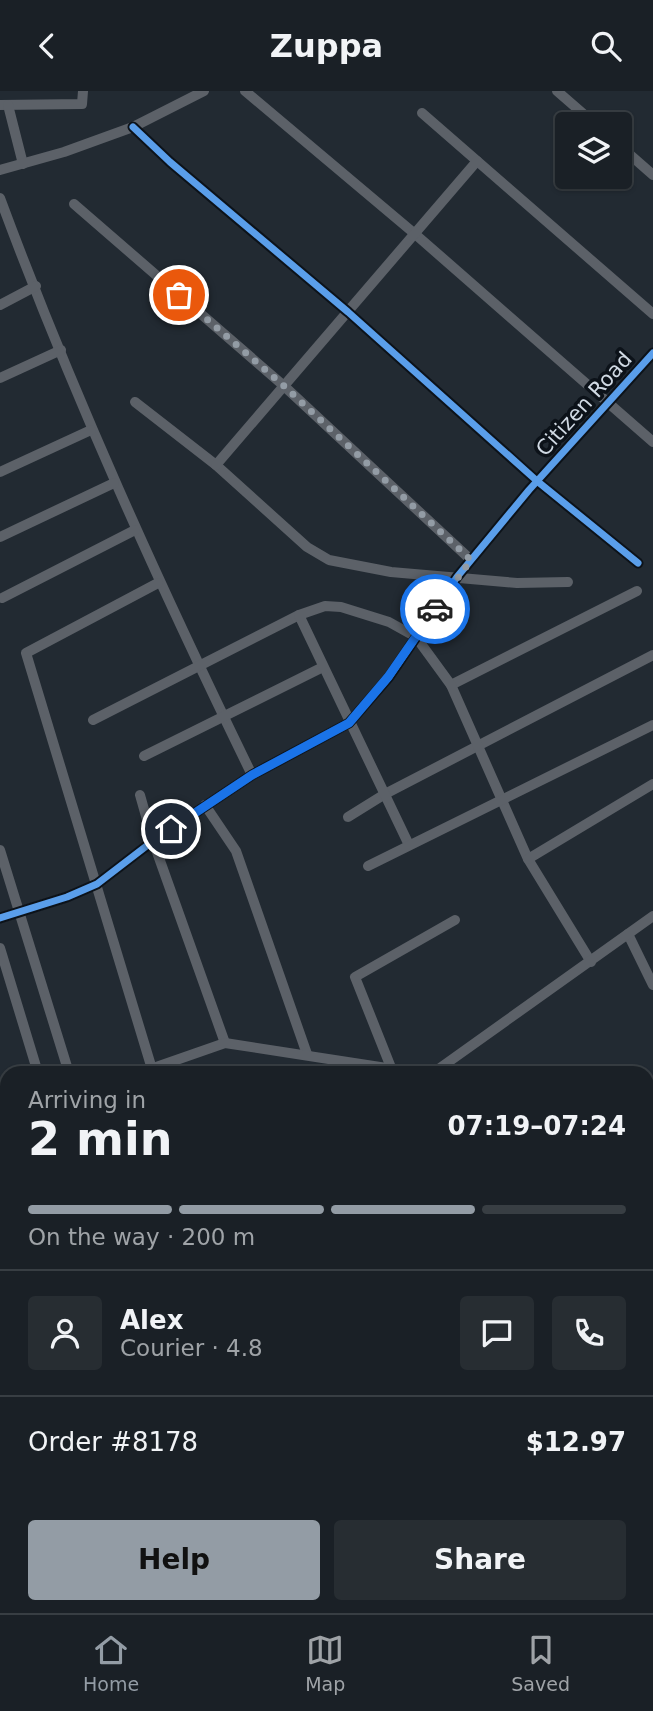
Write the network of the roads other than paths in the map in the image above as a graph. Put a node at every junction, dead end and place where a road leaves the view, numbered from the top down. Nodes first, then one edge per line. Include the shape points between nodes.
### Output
1 (83, 91) edge
2 (204, 91) edge
3 (245, 91) edge
4 (556, 91) edge
5 (4, 105) edge
6 (581, 112) edge
7 (422, 113) dead end
8 (133, 127) junction
9 (632, 157) edge
10 (477, 161) junction
11 (23, 164) junction
12 (0, 170) edge
13 (653, 175) edge
14 (0, 198) edge
15 (74, 204) dead end
16 (11, 228) junction
17 (0, 234) edge
18 (415, 234) junction
19 (36, 286) junction
20 (0, 305) edge
21 (348, 312) junction
22 (653, 314) edge
23 (61, 350) junction
24 (653, 353) edge
25 (0, 378) edge
26 (284, 386) junction
27 (135, 402) dead end
28 (608, 403) junction
29 (91, 430) junction
30 (653, 442) edge
31 (216, 465) junction
32 (0, 472) edge
33 (537, 481) junction
34 (114, 483) junction
35 (135, 530) junction
36 (0, 537) edge
37 (471, 560) junction
38 (638, 563) dead end
39 (457, 577) junction
40 (568, 582) dead end
41 (158, 583) junction
42 (638, 591) dead end
43 (2, 598) dead end
44 (299, 615) junction
45 (416, 636) junction
46 (653, 655) edge
47 (199, 666) junction
48 (323, 667) junction
49 (451, 685) junction
50 (224, 717) junction
51 (93, 720) dead end
52 (349, 723) junction
53 (653, 725) edge
54 (480, 746) junction
55 (144, 756) dead end
56 (252, 775) junction
57 (653, 784) edge
58 (385, 794) junction
59 (141, 795) dead end
60 (501, 801) junction
61 (205, 805) junction
62 (348, 817) dead end
63 (153, 841) junction
64 (409, 845) junction
65 (0, 850) edge
66 (528, 859) junction
67 (368, 866) dead end
68 (97, 884) junction
69 (20, 912) junction
70 (653, 916) edge
71 (0, 918) edge
72 (455, 920) dead end
73 (628, 934) junction
74 (0, 948) edge
75 (591, 962) junction
76 (653, 984) edge
77 (225, 1043) junction
78 (307, 1054) junction
79 (36, 1066) edge
80 (67, 1066) edge
81 (151, 1066) edge
82 (160, 1066) edge
83 (371, 1066) edge
84 (390, 1066) edge
85 (443, 1066) edge

1 - 5 street via 82,104
2 - 8 street
3 - 18 street
4 - 6 street
5 - 11 street
7 - 10 street
8 - 11 street
8 - 21 street
9 - 13 street
10 - 18 street
10 - 22 street
11 - 12 street
14 - 16 street
15 - 26 street
16 - 17 street
16 - 19 street
18 - 21 street
18 - 28 street
19 - 20 street
19 - 23 street
21 - 26 street
21 - 33 street
23 - 25 street
23 - 29 street
24 - 28 street, Citizen Road
26 - 31 street
26 - 37 street
27 - 31 street
28 - 30 street
28 - 33 street, Citizen Road
29 - 32 street
29 - 34 street
31 - 39 street via 307,547 329,560 391,572
33 - 37 street, Citizen Road
33 - 38 street
34 - 35 street
34 - 36 street
35 - 41 street
35 - 43 street
37 - 39 street, Citizen Road
39 - 40 street
39 - 45 street, Citizen Road
41 - 47 street
41 - 68 street via 26,653
42 - 49 street
44 - 45 street via 325,606 341,607
44 - 47 street
44 - 48 street
45 - 49 street
45 - 52 street, Citizen Road
46 - 54 street
47 - 50 street
47 - 51 street
48 - 50 street
48 - 52 street
49 - 54 street
50 - 55 street
50 - 56 street
52 - 56 street, Citizen Road
52 - 58 street
53 - 60 street
54 - 58 street
54 - 60 street
56 - 61 street, Citizen Road
57 - 66 street
58 - 62 street
58 - 64 street
59 - 63 street
60 - 64 street
60 - 66 street
61 - 63 street, Citizen Road
61 - 78 street via 236,851
63 - 68 street, Citizen Road
63 - 77 street
64 - 67 street
65 - 69 street
66 - 75 street
68 - 69 street, Citizen Road
68 - 81 street
69 - 71 street, Citizen Road
69 - 80 street
70 - 73 street
72 - 84 street via 355,977
73 - 75 street
73 - 76 street
74 - 79 street
75 - 85 street
77 - 78 street
77 - 82 street
78 - 83 street

